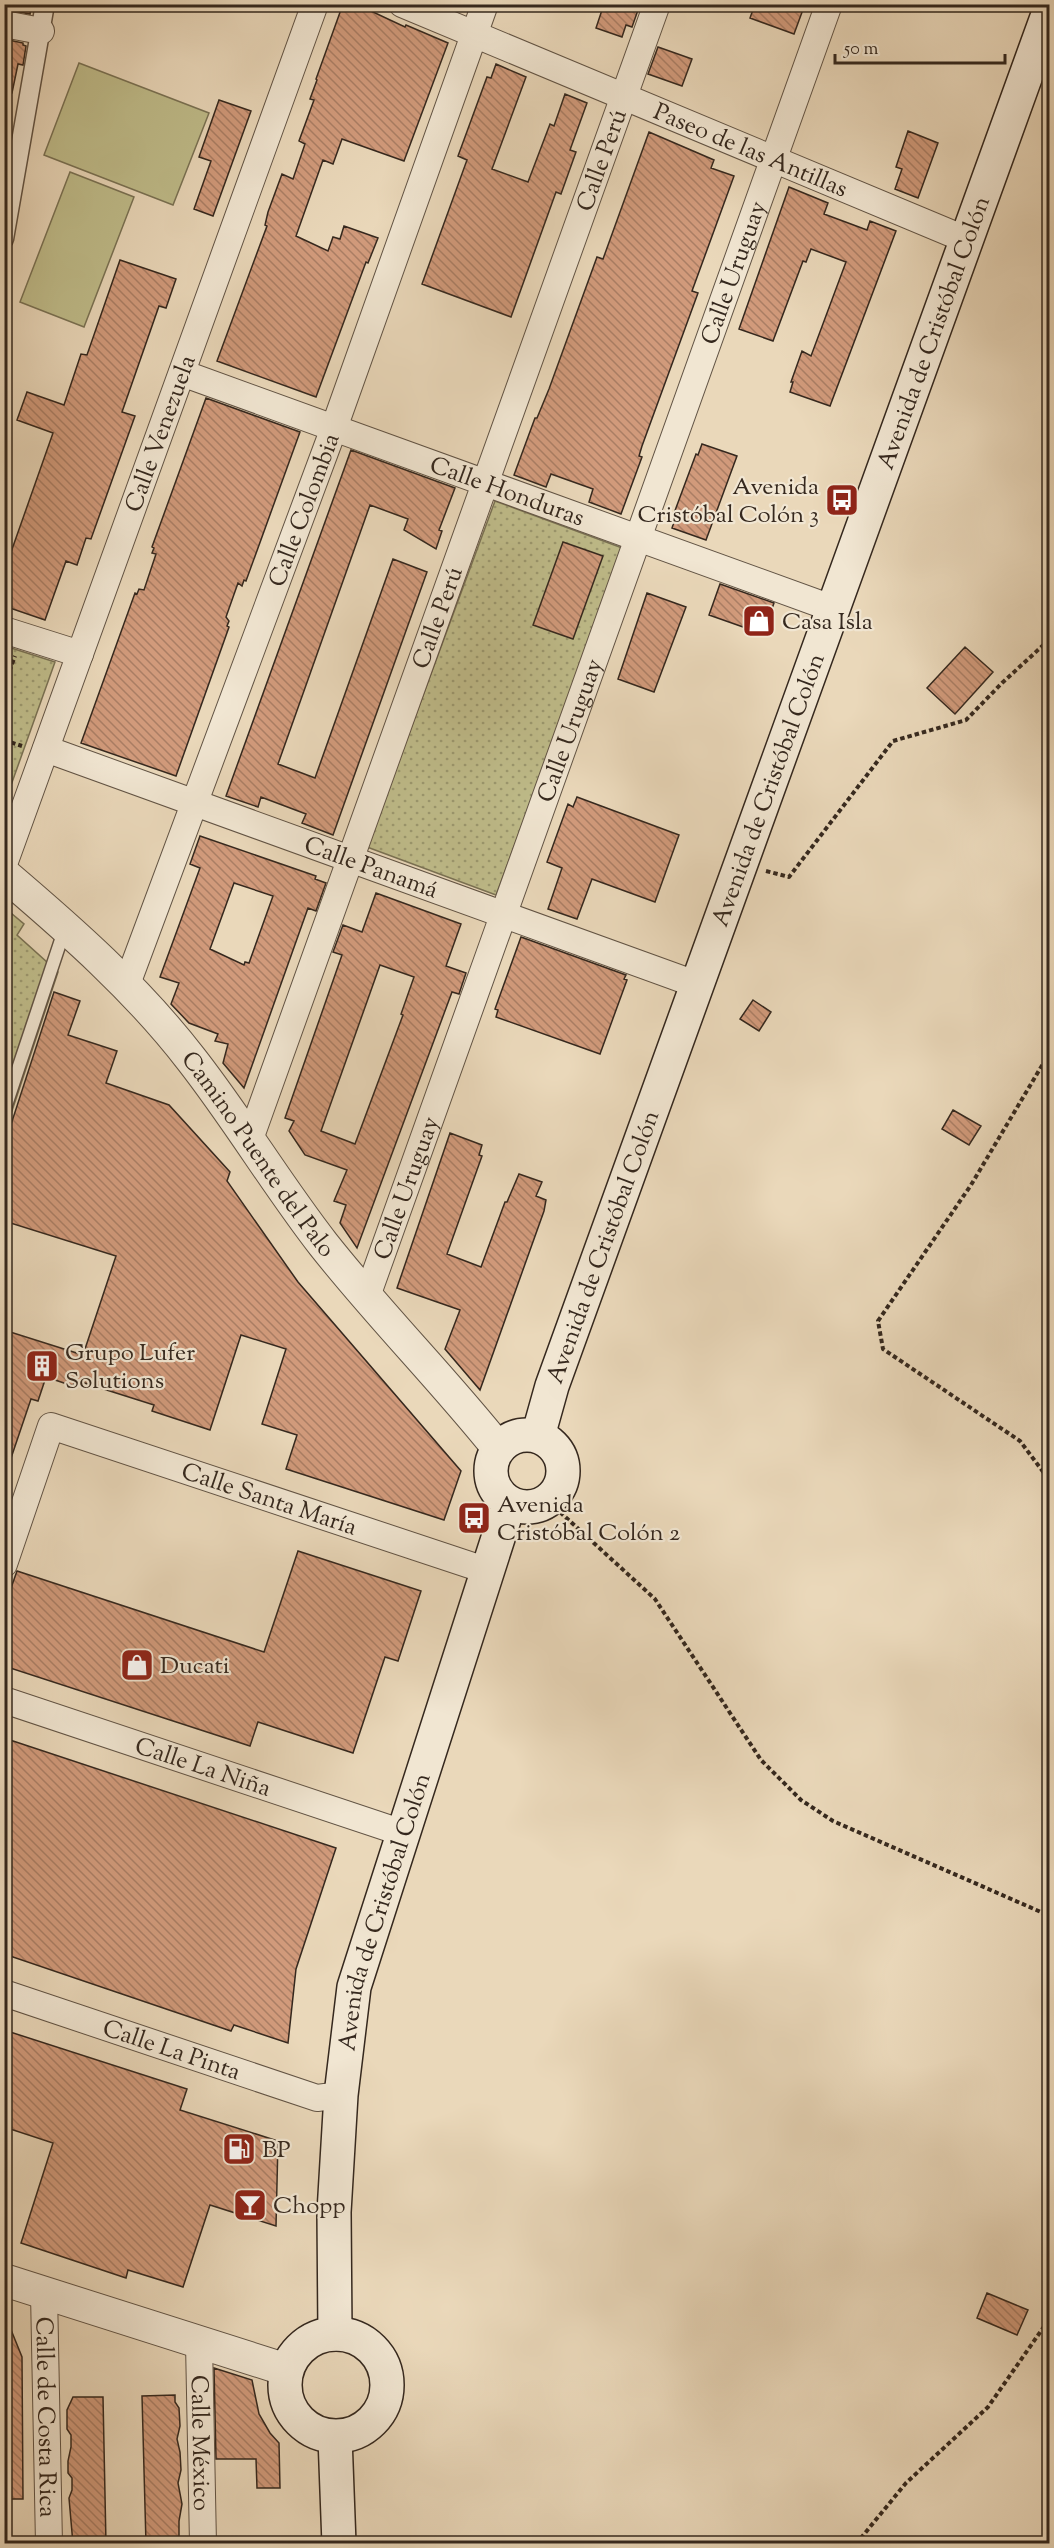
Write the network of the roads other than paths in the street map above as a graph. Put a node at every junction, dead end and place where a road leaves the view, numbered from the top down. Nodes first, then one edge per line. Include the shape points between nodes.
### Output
1 (45, 4) edge
2 (315, 4) edge
3 (402, 4) edge
4 (485, 4) edge
5 (657, 4) edge
6 (829, 4) edge
7 (1050, 9) edge
8 (4, 24) edge
9 (41, 32) junction
10 (474, 35) junction
11 (624, 97) junction
12 (773, 159) junction
13 (4, 239) edge
14 (967, 240) junction
15 (182, 373) junction
16 (334, 428) junction
17 (485, 482) junction
18 (638, 538) junction
19 (834, 609) junction
20 (11, 640) edge
21 (80, 654) junction
22 (36, 748) junction
23 (194, 803) junction
24 (350, 859) junction
25 (4, 864) edge
26 (4, 874) edge
27 (504, 915) junction
28 (66, 927) junction
29 (127, 984) junction
30 (698, 985) junction
31 (4, 1111) edge
32 (250, 1139) junction
33 (366, 1299) junction
34 (538, 1436) junction
35 (498, 1448) junction
36 (509, 1504) junction
37 (4, 1564) edge
38 (489, 1571) junction
39 (4, 1700) edge
40 (403, 1833) junction
41 (4, 1993) edge
42 (340, 2095) junction
43 (4, 2280) edge
44 (44, 2293) junction
45 (335, 2334) junction
46 (199, 2343) junction
47 (287, 2370) junction
48 (335, 2437) junction
49 (49, 2544) edge
50 (203, 2544) edge
51 (339, 2544) edge

1 - 9 street
2 - 15 street, Calle Venezuela
3 - 10 street, Paseo de las Antillas
4 - 10 street, Calle Colombia
5 - 11 street, Calle Perú
6 - 12 street, Calle Uruguay
7 - 14 main road, Avenida de Cristóbal Colón
8 - 9 street
9 - 13 street
10 - 11 street, Paseo de las Antillas
10 - 16 street, Calle Colombia
11 - 12 street, Paseo de las Antillas
11 - 17 street, Calle Perú
12 - 14 street, Paseo de las Antillas
12 - 18 street, Calle Uruguay
14 - 19 main road, Avenida de Cristóbal Colón
15 - 16 street, Calle Honduras
15 - 21 street, Calle Venezuela
16 - 17 street, Calle Honduras
16 - 23 street, Calle Colombia
17 - 18 street, Calle Honduras
17 - 24 street, Calle Perú
18 - 19 street, Calle Honduras
18 - 27 street, Calle Uruguay
19 - 30 main road, Avenida de Cristóbal Colón
20 - 21 street
21 - 22 street, Calle Venezuela
22 - 23 street, Calle Panamá
22 - 25 street, Calle Venezuela
23 - 24 street, Calle Panamá
23 - 29 street, Calle Colombia
24 - 27 street, Calle Panamá
24 - 32 street, Calle Perú
26 - 28 street, Camino Puente del Palo
27 - 30 street, Calle Panamá
27 - 33 street, Calle Uruguay
28 - 29 street, Camino Puente del Palo
28 - 31 lane
29 - 32 street, Camino Puente del Palo via 190,1058
30 - 34 main road, Avenida de Cristóbal Colón via 552,1386
32 - 33 street, Camino Puente del Palo via 305,1221
33 - 35 street, Camino Puente del Palo
34 - 35 main road via 514,1436
34 - 36 main road via 552,1443 562,1461 563,1480 549,1502 531,1509
35 - 36 main road via 490,1468 495,1490
36 - 38 main road, Avenida de Cristóbal Colón
37 - 38 street, Calle Santa María via 51,1426
38 - 40 main road, Avenida de Cristóbal Colón
39 - 40 street, Calle La Niña
40 - 42 main road, Avenida de Cristóbal Colón via 354,1987
41 - 42 street, Calle La Pinta via 317,2098
42 - 45 main road, Avenida de Cristóbal Colón via 334,2212
43 - 44 street
44 - 46 street
44 - 49 street, Calle de Costa Rica
45 - 47 main road via 305,2344
45 - 48 main road via 365,2343 377,2355 387,2385 377,2416 366,2427
46 - 47 street
46 - 50 street, Calle México
47 - 48 main road via 286,2393 294,2416 305,2427
48 - 51 main road

